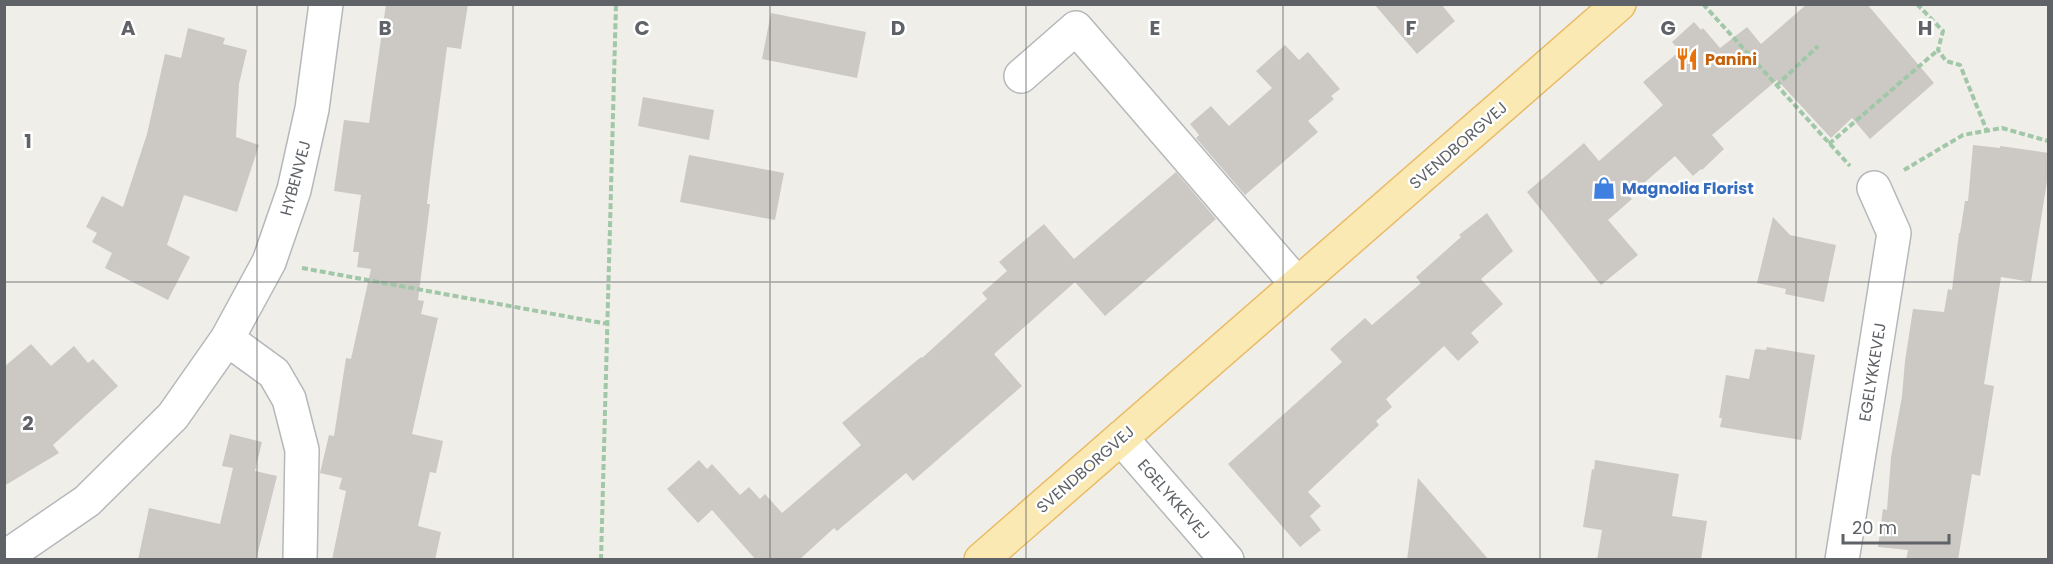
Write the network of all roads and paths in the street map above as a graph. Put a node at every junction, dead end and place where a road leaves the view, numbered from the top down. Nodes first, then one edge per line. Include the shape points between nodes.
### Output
1 (326, 4) edge
2 (616, 4) edge
3 (1619, 4) edge
4 (1703, 4) edge
5 (1917, 4) edge
6 (1818, 46) dead end
7 (1938, 50) junction
8 (1021, 76) dead end
9 (1776, 86) junction
10 (1987, 130) junction
11 (2049, 141) edge
12 (1829, 144) junction
13 (1874, 188) junction
14 (269, 262) junction
15 (1297, 284) junction
16 (608, 324) junction
17 (227, 339) junction
18 (1121, 438) junction
19 (4, 558) edge
20 (300, 560) edge
21 (601, 560) edge
22 (981, 560) edge
23 (1227, 560) edge
24 (1842, 560) edge

1 - 14 street, HYBENVEJ via 312,110 294,190
2 - 16 path
3 - 15 main road, SVENDBORGVEJ
4 - 9 path
5 - 7 path via 1943,31
6 - 9 path
7 - 10 path via 1946,62 1960,65
7 - 12 path
8 - 15 street via 1076,28
9 - 12 path
10 - 11 path via 2002,128
10 - 13 path via 1964,135
12 - 13 path
13 - 24 street, EGELYKKEVEJ via 1894,233
14 - 16 path
14 - 17 street, HYBENVEJ
15 - 18 main road, SVENDBORGVEJ
16 - 21 path
17 - 19 street, HYBENVEJ via 172,416 87,501
17 - 20 street via 274,373 289,399 302,450
18 - 22 main road, SVENDBORGVEJ
18 - 23 street, EGELYKKEVEJ

